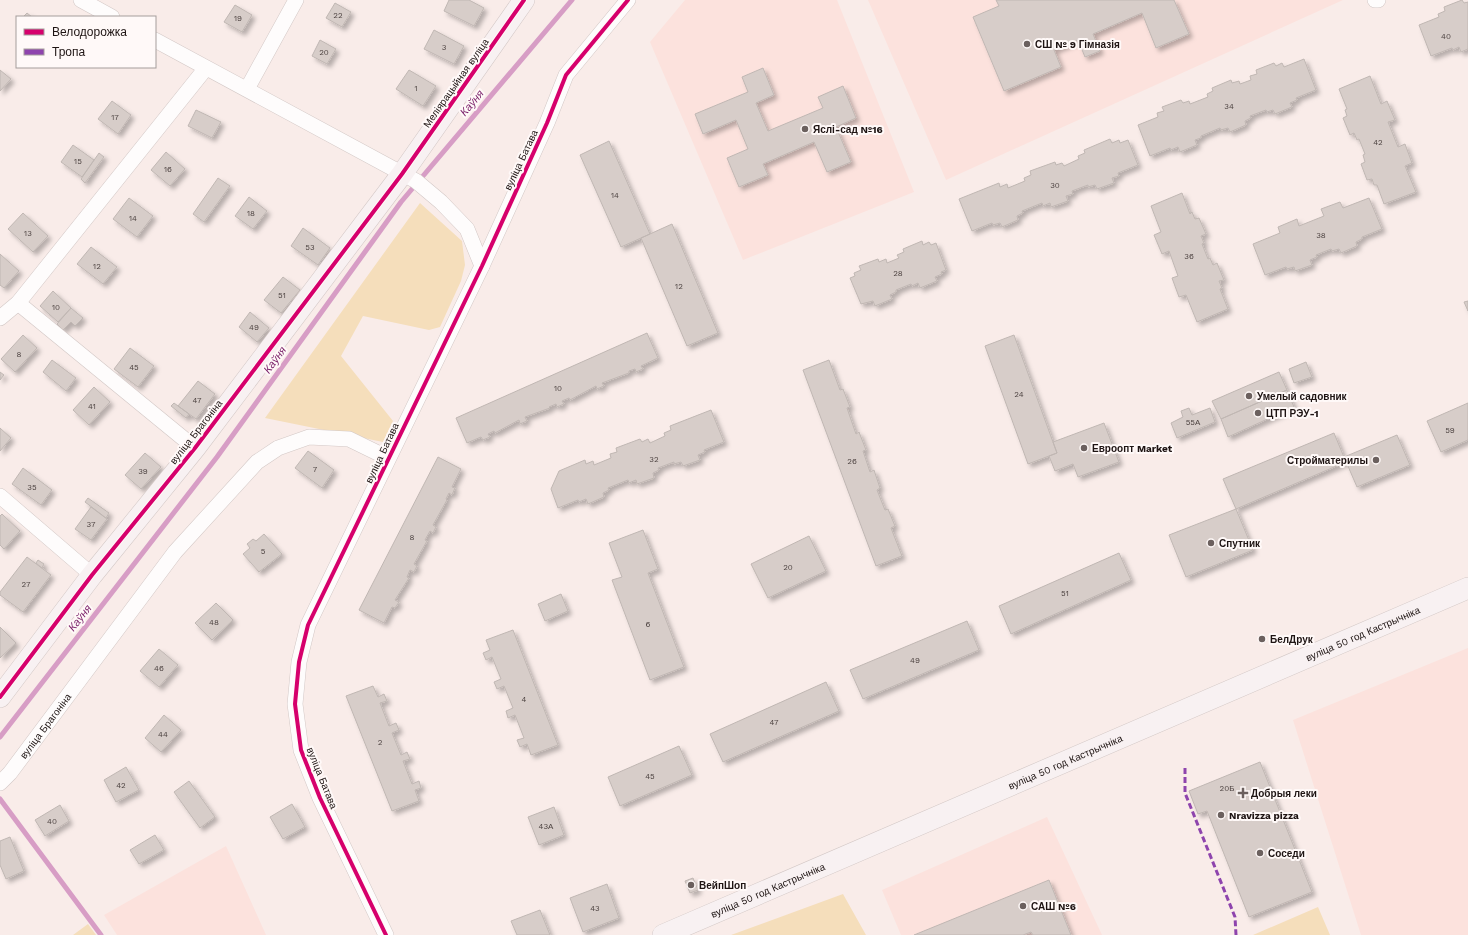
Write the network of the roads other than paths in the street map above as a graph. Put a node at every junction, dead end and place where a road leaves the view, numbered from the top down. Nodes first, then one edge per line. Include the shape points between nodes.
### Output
1 (81, 0) edge
2 (296, 0) edge
3 (524, 0) edge
4 (628, 0) edge
5 (110, 16) edge
6 (156, 41) edge
7 (206, 68) junction
8 (247, 89) junction
9 (409, 178) junction
10 (482, 266) junction
11 (18, 303) junction
12 (0, 318) edge
13 (195, 448) junction
14 (388, 458) junction
15 (0, 496) edge
16 (92, 575) junction
17 (1468, 588) edge
18 (0, 696) edge
19 (0, 783) edge
20 (386, 935) edge
21 (663, 935) edge

1 - 5 street
2 - 8 street
3 - 9 street, Меліярацыйная вуліца
4 - 10 street, вуліца Батава via 566,75
6 - 7 street
7 - 8 street
7 - 11 street
8 - 9 street
9 - 10 street via 441,202 467,229
9 - 13 street, вуліца Брагоніна
10 - 14 street, вуліца Батава
11 - 12 street
11 - 13 street
13 - 16 street, вуліца Брагоніна
14 - 19 street, вуліца Брагоніна via 349,439 309,437 278,448 257,462 175,552
14 - 20 street, вуліца Батава via 308,625 299,662 295,704 301,750 320,798
15 - 16 street
16 - 18 street, вуліца Брагоніна
17 - 21 street, вуліца 50 год Кастрычніка

